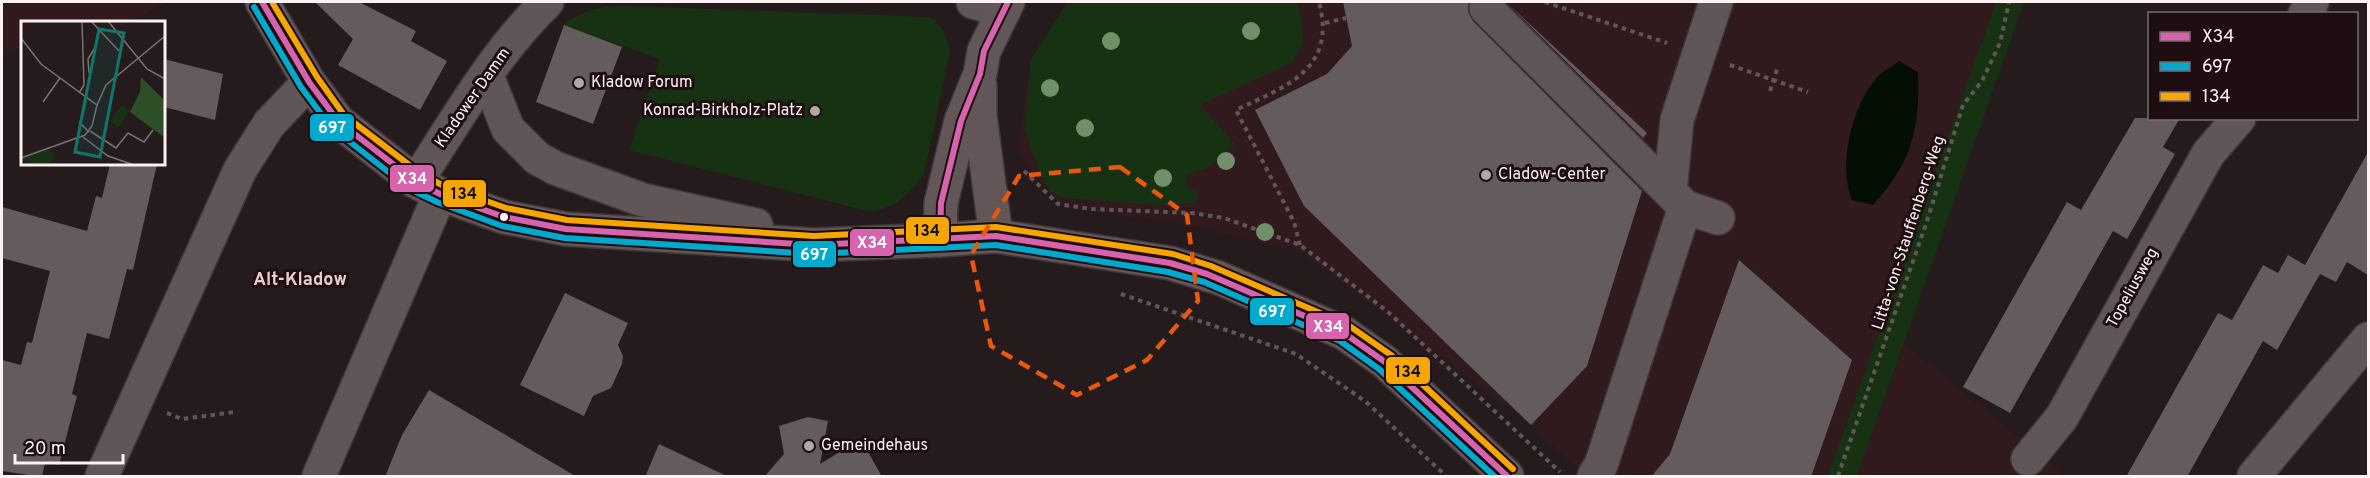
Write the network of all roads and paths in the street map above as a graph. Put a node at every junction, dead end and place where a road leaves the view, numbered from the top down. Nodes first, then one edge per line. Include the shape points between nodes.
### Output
1 (262, 2) edge
2 (547, 2) edge
3 (1319, 2) edge
4 (1716, 2) edge
5 (2009, 2) edge
6 (994, 4) edge
7 (1486, 8) dead end
8 (1346, 18) dead end
9 (1325, 23) junction
10 (1777, 69) dead end
11 (980, 74) junction
12 (487, 76) junction
13 (309, 82) junction
14 (1770, 91) dead end
15 (2237, 120) edge
16 (428, 188) junction
17 (1678, 200) junction
18 (1718, 218) dead end
19 (996, 237) junction
20 (940, 240) junction
21 (814, 245) junction
22 (1300, 245) dead end
23 (1118, 293) dead end
24 (2368, 339) edge
25 (158, 409) dead end
26 (235, 412) dead end
27 (2028, 459) dead end
28 (102, 477) edge
29 (319, 477) edge
30 (1446, 477) edge
31 (1507, 477) edge
32 (1594, 477) edge
33 (1838, 477) edge
34 (2254, 477) edge

1 - 13 street
2 - 12 street, Kladower Damm via 530,18
3 - 9 path
4 - 17 street via 1677,120
5 - 33 path, Litta-von-Stauffenberg-Weg via 2000,43 1982,81 1964,105
6 - 11 main road
7 - 17 street
8 - 9 path
9 - 22 path via 1322,46 1308,68 1284,87 1236,110 1294,222
10 - 14 path
11 - 19 main road via 980,116
11 - 20 main road via 961,121 944,193
12 - 16 street, Kladower Damm
12 - 21 street via 508,129 537,158 555,168 644,200 778,229
13 - 16 street via 338,121
13 - 28 street via 269,124 240,170
15 - 27 street, Topeliusweg via 2208,154 2062,417
16 - 21 street via 504,217 566,229
16 - 29 street, Kladower Damm
17 - 18 street
17 - 32 street via 1601,465
19 - 20 main road
19 - 31 main road via 1170,263 1219,278 1344,333 1385,362
20 - 21 street
23 - 30 path via 1296,354 1365,401
24 - 34 street
25 - 26 path via 182,419

